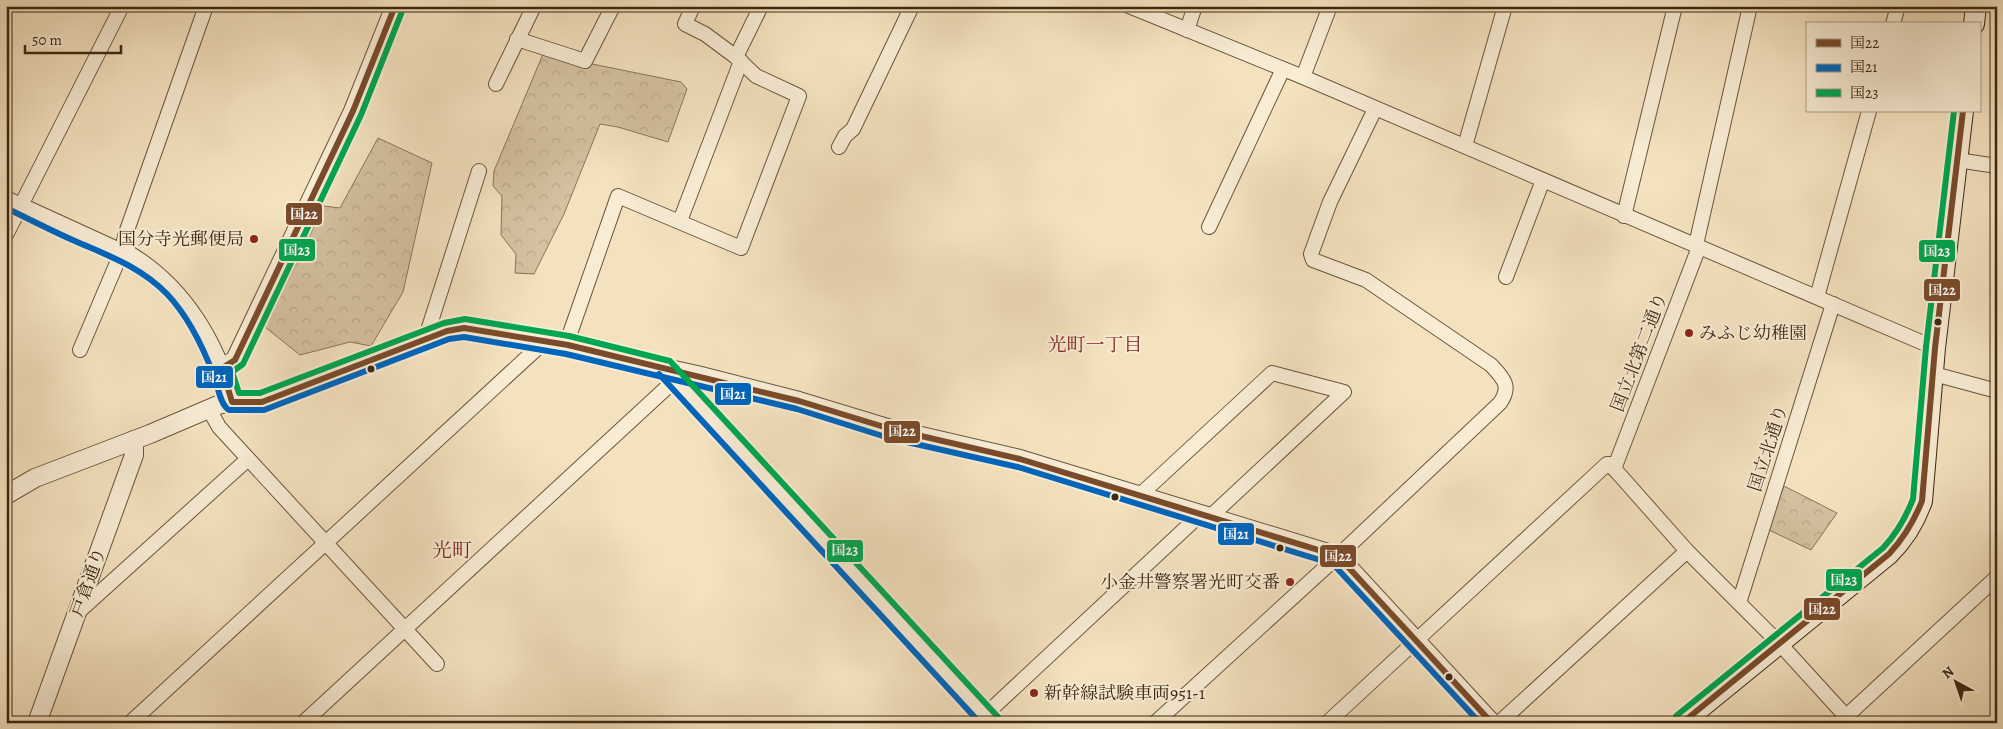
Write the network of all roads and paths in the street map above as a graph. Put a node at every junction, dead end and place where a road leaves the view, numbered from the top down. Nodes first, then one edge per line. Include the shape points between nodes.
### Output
1 (122, 6) edge
2 (206, 6) edge
3 (534, 6) edge
4 (613, 6) edge
5 (693, 6) edge
6 (761, 6) edge
7 (912, 6) edge
8 (1130, 6) edge
9 (1196, 6) edge
10 (1330, 6) edge
11 (1505, 6) edge
12 (1675, 6) edge
13 (1750, 6) edge
14 (1898, 6) edge
15 (1976, 6) edge
16 (392, 7) edge
17 (1894, 22) edge
18 (1974, 22) edge
19 (1186, 30) junction
20 (517, 39) junction
21 (739, 59) junction
22 (1283, 69) junction
23 (1303, 77) junction
24 (496, 84) dead end
25 (1375, 109) junction
26 (1869, 112) edge
27 (1963, 112) edge
28 (1465, 146) junction
29 (839, 147) dead end
30 (1957, 160) junction
31 (1997, 166) edge
32 (479, 171) dead end
33 (1543, 180) junction
34 (6, 198) edge
35 (21, 205) junction
36 (1624, 216) junction
37 (680, 221) junction
38 (1210, 227) dead end
39 (6, 235) edge
40 (1697, 246) junction
41 (122, 251) junction
42 (1506, 277) dead end
43 (1817, 297) junction
44 (1833, 304) junction
45 (425, 340) junction
46 (545, 341) junction
47 (566, 345) junction
48 (1935, 348) junction
49 (80, 350) dead end
50 (222, 368) junction
51 (670, 373) junction
52 (1934, 374) junction
53 (1997, 390) edge
54 (232, 402) junction
55 (209, 409) junction
56 (134, 440) junction
57 (248, 459) junction
58 (1614, 469) junction
59 (6, 495) edge
60 (1139, 496) junction
61 (1206, 515) junction
62 (325, 543) junction
63 (1687, 550) junction
64 (1338, 556) junction
65 (1997, 577) edge
66 (1738, 603) junction
67 (76, 615) junction
68 (405, 629) junction
69 (1417, 639) junction
70 (1780, 644) junction
71 (437, 664) dead end
72 (989, 719) edge
73 (1846, 721) edge
74 (36, 723) edge
75 (130, 723) edge
76 (303, 723) edge
77 (1155, 723) edge
78 (1326, 723) edge
79 (1492, 723) edge
80 (1499, 723) edge
81 (1682, 723) edge

1 - 35 street
2 - 41 street
3 - 20 street
4 - 20 street via 585,62
5 - 21 street via 685,24
6 - 21 street
7 - 29 street via 853,129
8 - 19 street
9 - 19 street
10 - 23 street
11 - 28 street
12 - 36 street
13 - 40 street, 国立北第二通り
14 - 17 street
15 - 18 main road
16 - 50 street via 353,111 322,180 235,360
19 - 22 street
20 - 24 street
21 - 37 street
21 - 37 street via 756,76 798,96 741,248
22 - 23 street
22 - 38 street
23 - 25 street
25 - 28 street
25 - 64 street via 1330,202 1312,254 1313,260 1366,280 1491,365 1505,380 1506,394
26 - 43 street
27 - 30 main road
28 - 33 street
30 - 31 street
30 - 48 main road
32 - 45 street
33 - 36 street
33 - 42 street
34 - 35 street
35 - 39 street
35 - 41 street
36 - 40 street
37 - 47 street via 618,196
40 - 43 street
40 - 58 street, 国立北第二通り
41 - 49 street
41 - 50 street via 142,262 185,302
43 - 44 street
44 - 48 street
44 - 66 street, 国立北通り
45 - 46 street via 464,328
45 - 54 street via 262,402
46 - 47 street
46 - 62 street
47 - 51 street
48 - 52 main road
50 - 54 street
51 - 60 street via 799,401 891,429 1020,459
51 - 68 street
51 - 72 street
52 - 53 street
52 - 70 main road via 1922,502 1917,516 1889,554
54 - 55 street
55 - 56 street
55 - 57 street via 219,427
56 - 59 street via 35,478
56 - 67 street, 戸倉通り via 134,455
57 - 62 street
57 - 67 street
58 - 63 street
58 - 69 street via 1607,464
60 - 61 street
60 - 61 street via 1272,373 1344,392
61 - 64 street
61 - 72 street
62 - 68 street
62 - 75 street
63 - 66 street
63 - 80 street
64 - 69 street
64 - 77 street
65 - 73 street
66 - 70 street
67 - 74 street, 戸倉通り
68 - 71 street
68 - 76 street
69 - 78 street
69 - 79 street
70 - 73 street
70 - 81 main road

